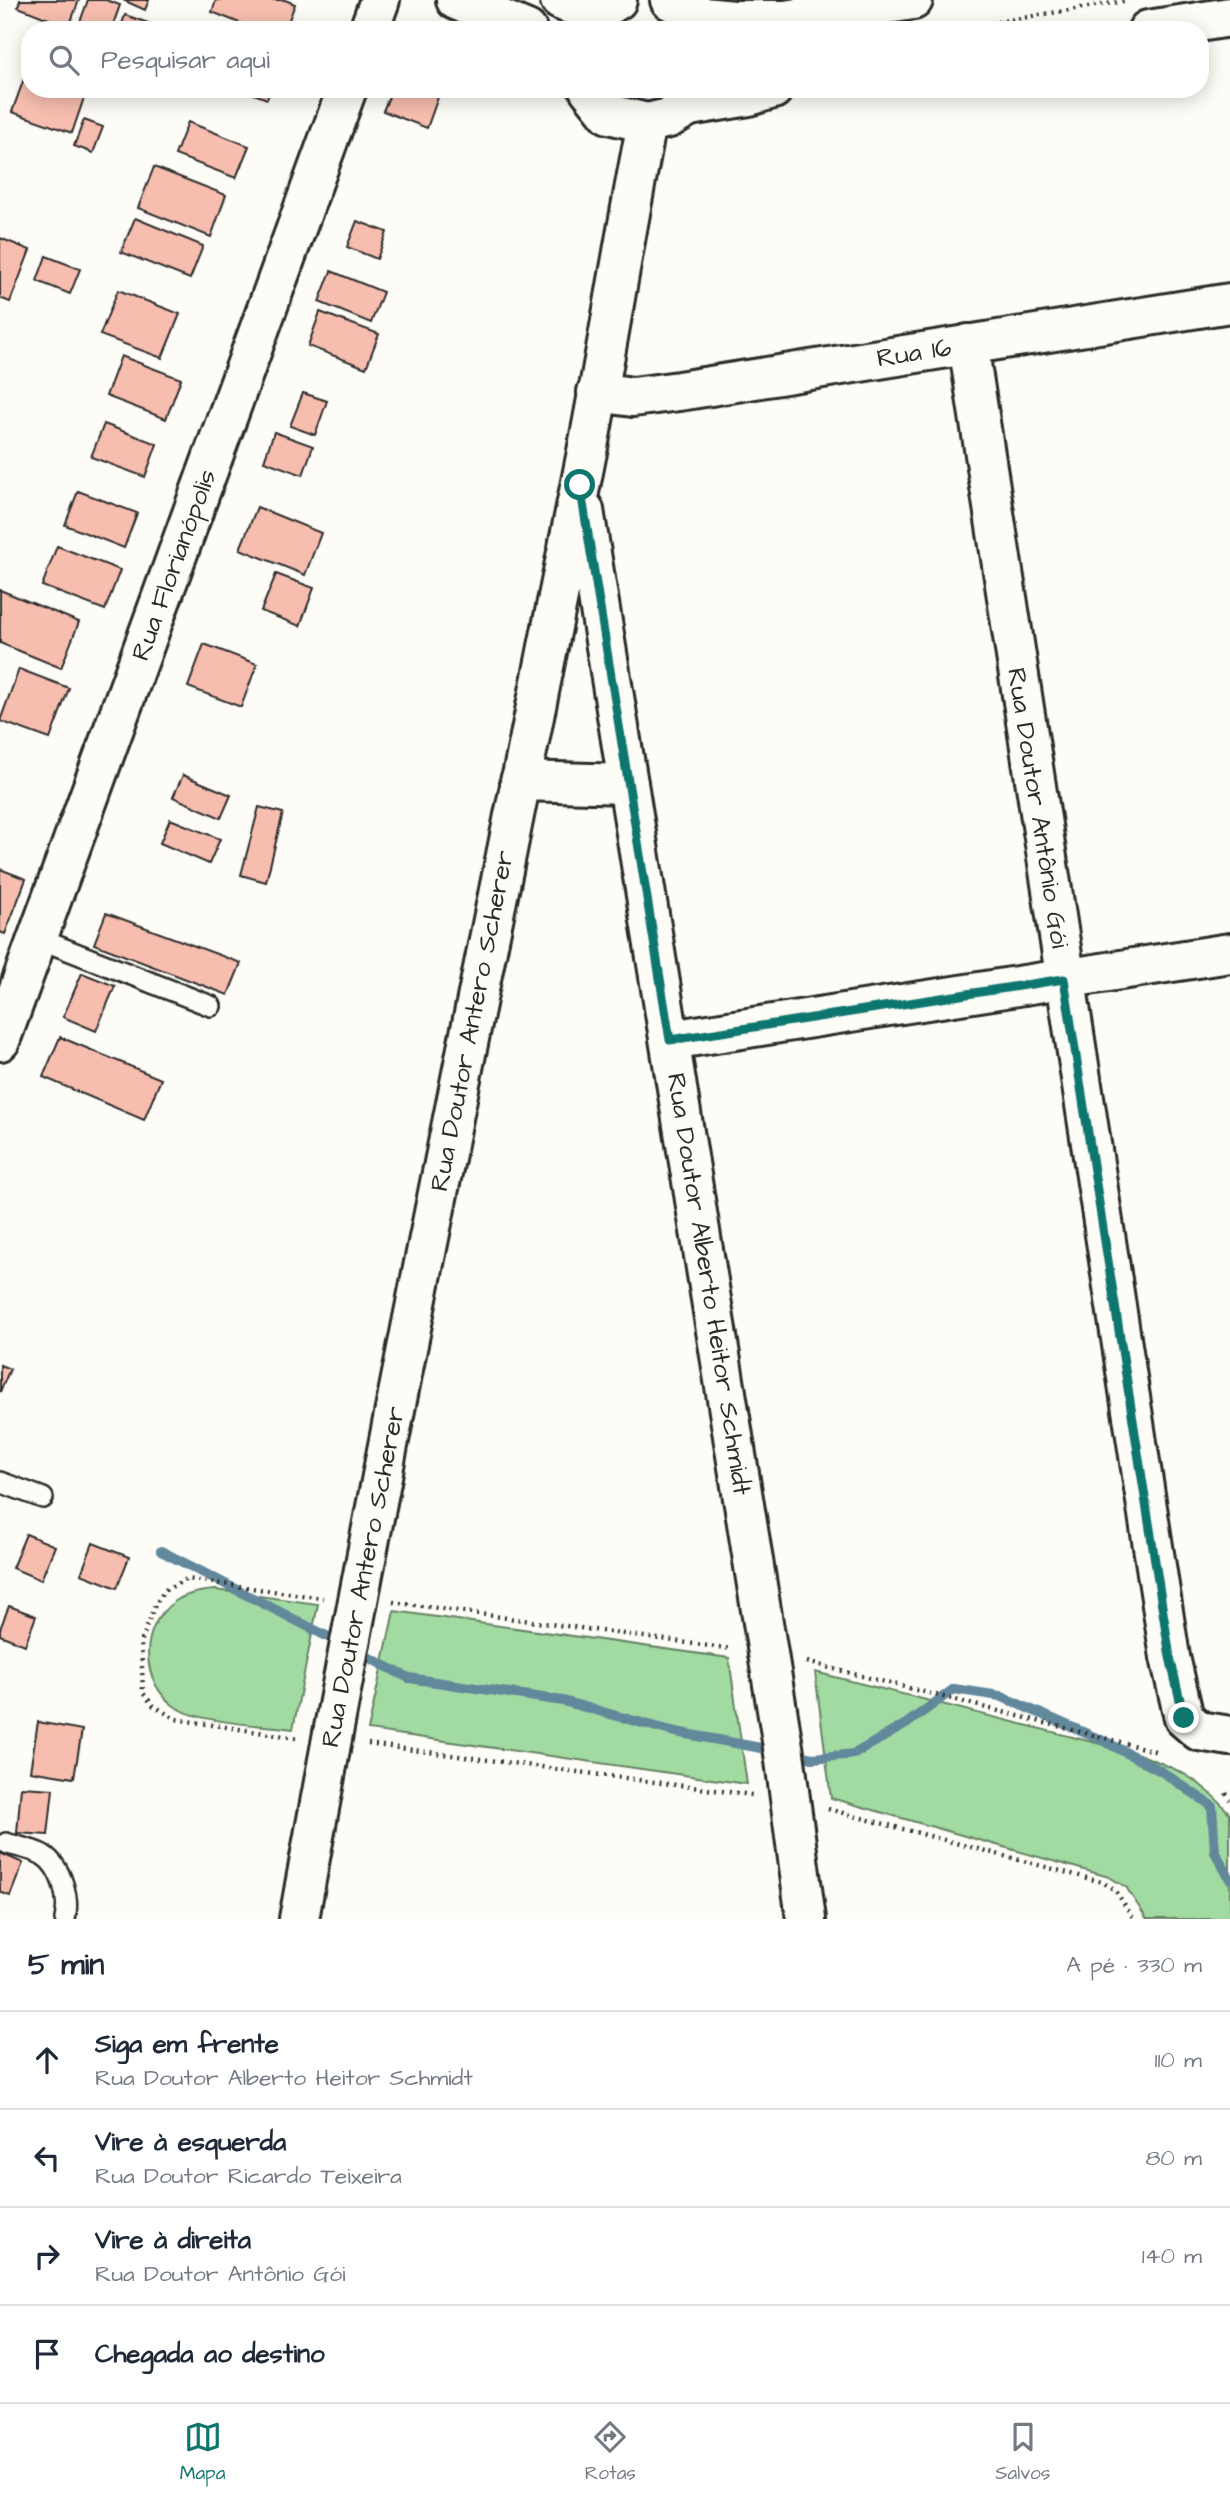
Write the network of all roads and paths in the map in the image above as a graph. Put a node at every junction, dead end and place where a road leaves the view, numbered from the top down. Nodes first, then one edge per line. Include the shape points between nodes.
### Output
1 (380, 0) edge
2 (456, 0) edge
3 (561, 0) edge
4 (913, 0) edge
5 (1133, 0) edge
6 (600, 15) edge
7 (693, 16) edge
8 (1230, 17) edge
9 (372, 21) edge
10 (506, 21) edge
11 (1004, 21) edge
12 (1205, 21) edge
13 (344, 98) edge
14 (596, 98) edge
15 (695, 98) edge
16 (647, 123) junction
17 (1230, 303) edge
18 (968, 344) junction
19 (597, 392) junction
20 (580, 485) junction
21 (520, 782) junction
22 (628, 784) junction
23 (37, 938) junction
24 (1230, 953) edge
25 (11, 976) edge
26 (1064, 979) junction
27 (211, 1006) dead end
28 (670, 1040) junction
29 (0, 1041) edge
30 (0, 1482) edge
31 (43, 1498) dead end
32 (327, 1599) dead end
33 (387, 1601) dead end
34 (736, 1650) dead end
35 (803, 1662) dead end
36 (1230, 1736) edge
37 (297, 1738) dead end
38 (357, 1743) dead end
39 (1155, 1751) dead end
40 (1226, 1793) dead end
41 (752, 1795) dead end
42 (1230, 1800) edge
43 (820, 1807) dead end
44 (6, 1843) dead end
45 (65, 1919) edge
46 (299, 1919) edge
47 (806, 1919) edge
48 (1134, 1919) edge

1 - 9 street
2 - 10 street
3 - 6 street
4 - 7 street via 785,20
5 - 11 path
8 - 12 street
13 - 23 street, Rua Florianópolis
14 - 16 street via 609,114
15 - 16 street via 669,118
16 - 19 street, Rua Doutor Antero Scherer
17 - 18 street, Rua 16
18 - 19 street, Rua 16 via 633,397
18 - 26 street, Rua Doutor Antônio Gói
19 - 20 street, Rua Doutor Antero Scherer
20 - 21 street, Rua Doutor Antero Scherer
20 - 22 street, Rua Doutor Alberto Heitor Schmidt
21 - 22 street
21 - 46 street, Rua Doutor Antero Scherer
22 - 28 street, Rua Doutor Alberto Heitor Schmidt
23 - 25 street, Rua Florianópolis
23 - 27 lane
24 - 26 street
25 - 29 street, Rua Florianópolis
26 - 28 street
26 - 36 street, Rua Doutor Antônio Gói via 1170,1657 1184,1718 1199,1731
28 - 47 street, Rua Doutor Alberto Heitor Schmidt via 782,1740
30 - 31 lane
32 - 37 path via 187,1579 164,1590 141,1642 143,1693 175,1719
33 - 34 path
35 - 39 path
38 - 41 path
40 - 42 path
43 - 48 path via 1102,1882 1115,1890
44 - 45 lane via 43,1855 59,1872 68,1908

